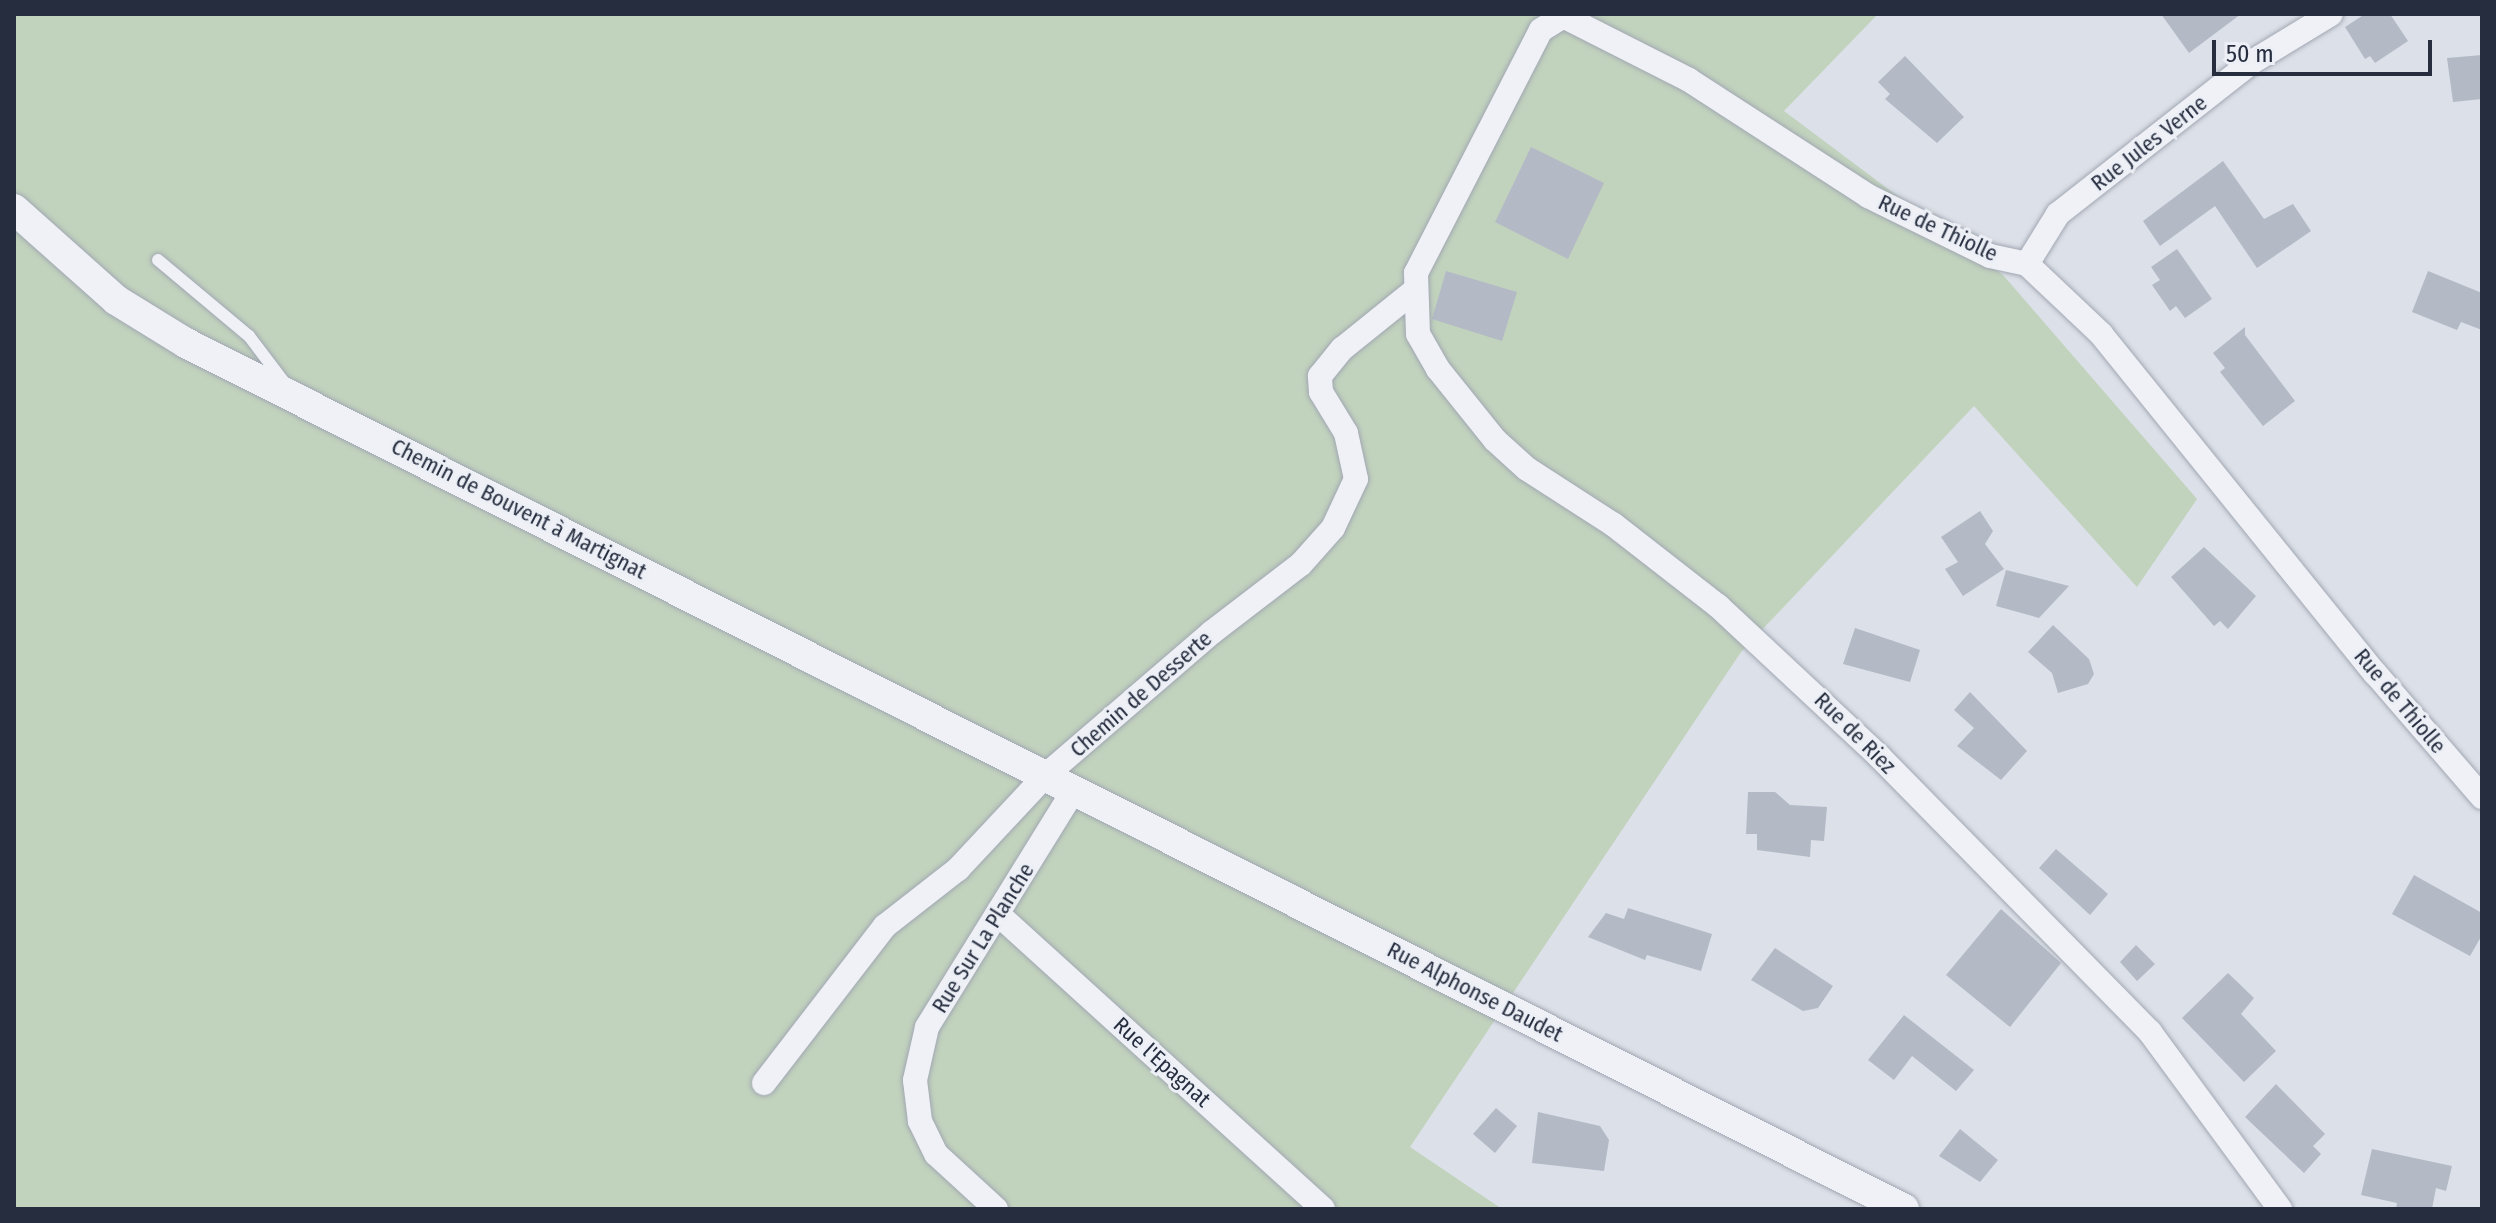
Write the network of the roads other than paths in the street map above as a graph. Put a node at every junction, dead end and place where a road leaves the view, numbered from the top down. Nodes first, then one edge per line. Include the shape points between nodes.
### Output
1 (2331, 14) edge
2 (14, 209) edge
3 (158, 260) dead end
4 (2027, 264) junction
5 (1413, 292) junction
6 (295, 397) junction
7 (1046, 775) junction
8 (1074, 790) junction
9 (2482, 797) edge
10 (1000, 916) junction
11 (764, 1083) dead end
12 (996, 1209) edge
13 (1323, 1209) edge
14 (1904, 1209) edge
15 (2280, 1209) edge

1 - 4 street, Rue Jules Verne via 2252,62 2058,214
2 - 6 street, Chemin de Bouvent à Martignat via 116,300 150,323
3 - 6 lane via 249,336
4 - 5 street, Rue de Thiolle via 1990,256 1868,196 1689,80 1563,16 1541,30 1421,256
4 - 9 street, Rue de Thiolle via 2101,334
5 - 7 street, Chemin de Desserte via 1342,349 1320,376 1321,392 1346,433 1356,479 1333,528 1301,564 1211,633
5 - 15 street, Rue de Riez via 1418,334 1438,369 1495,440 1527,469 1649,552 1800,678 2150,1032
6 - 7 street, Chemin de Bouvent à Martignat
7 - 8 street, Rue Alphonse Daudet
7 - 11 street, Chemin de Desserte via 958,869 885,926
8 - 10 street, Rue Sur La Planche
8 - 14 street, Rue Alphonse Daudet
10 - 12 street, Rue Sur La Planche via 927,1027 915,1080 920,1121 936,1154
10 - 13 street, Rue l'Epagnat

